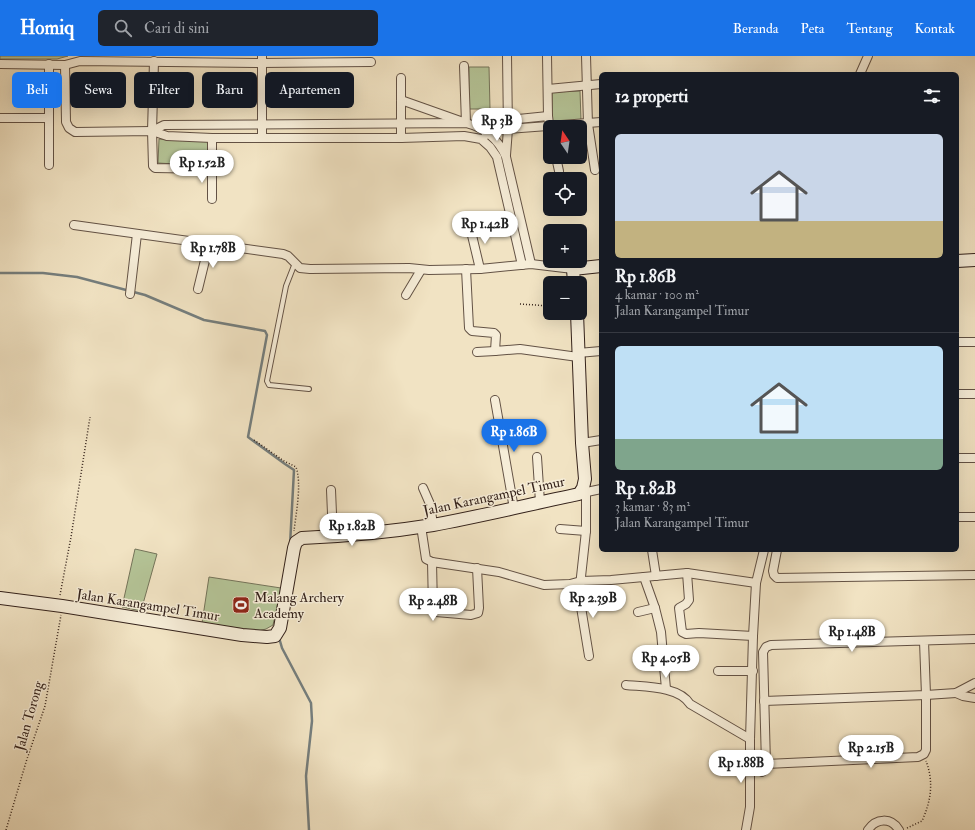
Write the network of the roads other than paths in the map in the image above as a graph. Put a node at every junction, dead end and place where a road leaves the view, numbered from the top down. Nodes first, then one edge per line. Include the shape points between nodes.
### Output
1 (507, 56) edge
2 (547, 56) edge
3 (586, 56) edge
4 (868, 56) edge
5 (80, 59) edge
6 (175, 59) edge
7 (262, 60) edge
8 (154, 62) junction
9 (371, 62) dead end
10 (0, 64) edge
11 (49, 64) junction
12 (65, 65) junction
13 (464, 66) dead end
14 (861, 72) edge
15 (401, 78) dead end
16 (599, 84) edge
17 (586, 86) junction
18 (548, 88) junction
19 (401, 100) junction
20 (548, 116) junction
21 (0, 118) edge
22 (49, 118) junction
23 (508, 120) junction
24 (548, 120) edge
25 (599, 122) edge
26 (466, 123) junction
27 (401, 124) junction
28 (588, 124) junction
29 (262, 125) junction
30 (508, 129) junction
31 (543, 129) edge
32 (152, 131) junction
33 (488, 132) junction
34 (212, 138) junction
35 (262, 138) junction
36 (401, 138) junction
37 (481, 139) junction
38 (506, 157) junction
39 (49, 164) dead end
40 (558, 164) edge
41 (212, 169) junction
42 (595, 170) dead end
43 (559, 171) dead end
44 (212, 199) dead end
45 (74, 225) dead end
46 (470, 227) dead end
47 (137, 234) junction
48 (209, 244) junction
49 (975, 260) edge
50 (959, 261) edge
51 (295, 263) junction
52 (531, 264) junction
53 (522, 265) junction
54 (599, 266) edge
55 (480, 268) junction
56 (466, 269) junction
57 (573, 269) junction
58 (421, 270) junction
59 (574, 276) edge
60 (198, 289) dead end
61 (130, 290) dead end
62 (406, 295) dead end
63 (577, 320) edge
64 (959, 342) edge
65 (975, 342) edge
66 (495, 351) junction
67 (599, 351) edge
68 (477, 352) dead end
69 (578, 355) junction
70 (309, 389) dead end
71 (959, 394) edge
72 (975, 394) edge
73 (495, 400) dead end
74 (599, 440) edge
75 (582, 443) junction
76 (537, 457) dead end
77 (959, 458) edge
78 (975, 458) edge
79 (423, 488) dead end
80 (599, 489) edge
81 (331, 490) dead end
82 (583, 493) junction
83 (540, 502) junction
84 (514, 509) junction
85 (959, 517) edge
86 (975, 517) edge
87 (427, 525) junction
88 (560, 529) dead end
89 (586, 531) junction
90 (332, 537) junction
91 (652, 552) edge
92 (764, 552) edge
93 (777, 552) edge
94 (432, 562) junction
95 (477, 568) junction
96 (687, 573) junction
97 (975, 575) edge
98 (656, 576) junction
99 (644, 577) junction
100 (581, 581) junction
101 (756, 583) junction
102 (0, 598) edge
103 (655, 608) junction
104 (638, 612) dead end
105 (753, 636) junction
106 (975, 639) edge
107 (924, 641) junction
108 (589, 656) dead end
109 (718, 670) dead end
110 (753, 671) junction
111 (975, 683) edge
112 (626, 685) dead end
113 (666, 689) junction
114 (956, 693) junction
115 (926, 695) junction
116 (975, 698) edge
117 (764, 701) junction
118 (750, 739) junction
119 (766, 764) junction
120 (762, 772) dead end
121 (746, 830) edge
122 (868, 830) edge
123 (901, 830) edge

1 - 23 street
2 - 18 street
3 - 17 street
4 - 14 street
5 - 8 street
5 - 12 street
6 - 7 street
6 - 8 street
7 - 9 street
7 - 29 street
8 - 32 street
10 - 11 street
11 - 12 street
11 - 22 street
12 - 32 street via 66,122 69,128 75,132
13 - 26 street
15 - 19 street
16 - 17 street
17 - 18 street
17 - 28 street
18 - 20 street
19 - 26 street
19 - 27 street
20 - 23 street
20 - 24 street
21 - 22 street
22 - 39 street
23 - 30 street
25 - 28 street
26 - 27 street
26 - 33 street
27 - 29 street
27 - 36 street
28 - 42 street
29 - 32 street via 164,125
29 - 35 street
30 - 31 street
30 - 33 street
30 - 38 street
32 - 34 street via 167,136
32 - 41 street via 152,164 155,168
33 - 37 street
33 - 38 street via 497,140
34 - 35 street
34 - 41 street
35 - 36 street
36 - 37 street via 464,136
37 - 53 street via 497,157
38 - 52 street
40 - 43 street
41 - 44 street
45 - 47 street
46 - 55 street
47 - 48 street
47 - 61 street
48 - 51 street via 283,254
48 - 60 street
49 - 50 street
51 - 58 street via 300,268 319,270
51 - 70 lane via 286,286 267,381 269,385
52 - 53 street
52 - 57 street
53 - 55 street
54 - 57 street
55 - 56 street
56 - 58 street
56 - 66 street via 469,328 472,331 494,333
57 - 59 street
58 - 62 street
63 - 69 street, Jalan Karangampel Timur
64 - 65 street
66 - 68 street
66 - 69 street via 520,349
67 - 69 street
69 - 75 street, Jalan Karangampel Timur
71 - 72 street
73 - 84 street
74 - 75 street
75 - 82 street, Jalan Karangampel Timur via 585,479
76 - 83 street
77 - 78 street
79 - 87 street via 430,504
80 - 82 street
81 - 90 street
82 - 83 street, Jalan Karangampel Timur
82 - 89 street
83 - 84 street, Jalan Karangampel Timur
84 - 87 street, Jalan Karangampel Timur
85 - 86 street
87 - 90 street, Jalan Karangampel Timur
87 - 94 street via 426,559
88 - 89 street
89 - 100 street
90 - 102 street, Jalan Karangampel Timur via 302,538 296,542 280,628 275,636 267,638
91 - 98 street
92 - 101 street
93 - 97 street via 773,571 777,578
94 - 95 street
94 - 95 street via 433,608 436,612 471,615 478,613
95 - 100 street via 544,585
96 - 98 street
96 - 101 street
96 - 105 street via 689,600 679,608 682,632
98 - 99 street
99 - 100 street
99 - 103 street
100 - 108 street via 579,595
101 - 105 street
103 - 104 street
103 - 113 street via 663,648
105 - 110 street
106 - 107 street
107 - 115 street
107 - 117 street via 768,646 763,652
109 - 110 street
110 - 118 street
111 - 114 street
112 - 113 street
113 - 118 street via 686,698 690,704
114 - 115 street
114 - 116 street
115 - 117 street
115 - 119 street via 926,750 921,756
117 - 119 street
118 - 121 street via 750,807
119 - 120 street via 762,767
122 - 123 street via 874,823 885,820 892,822

